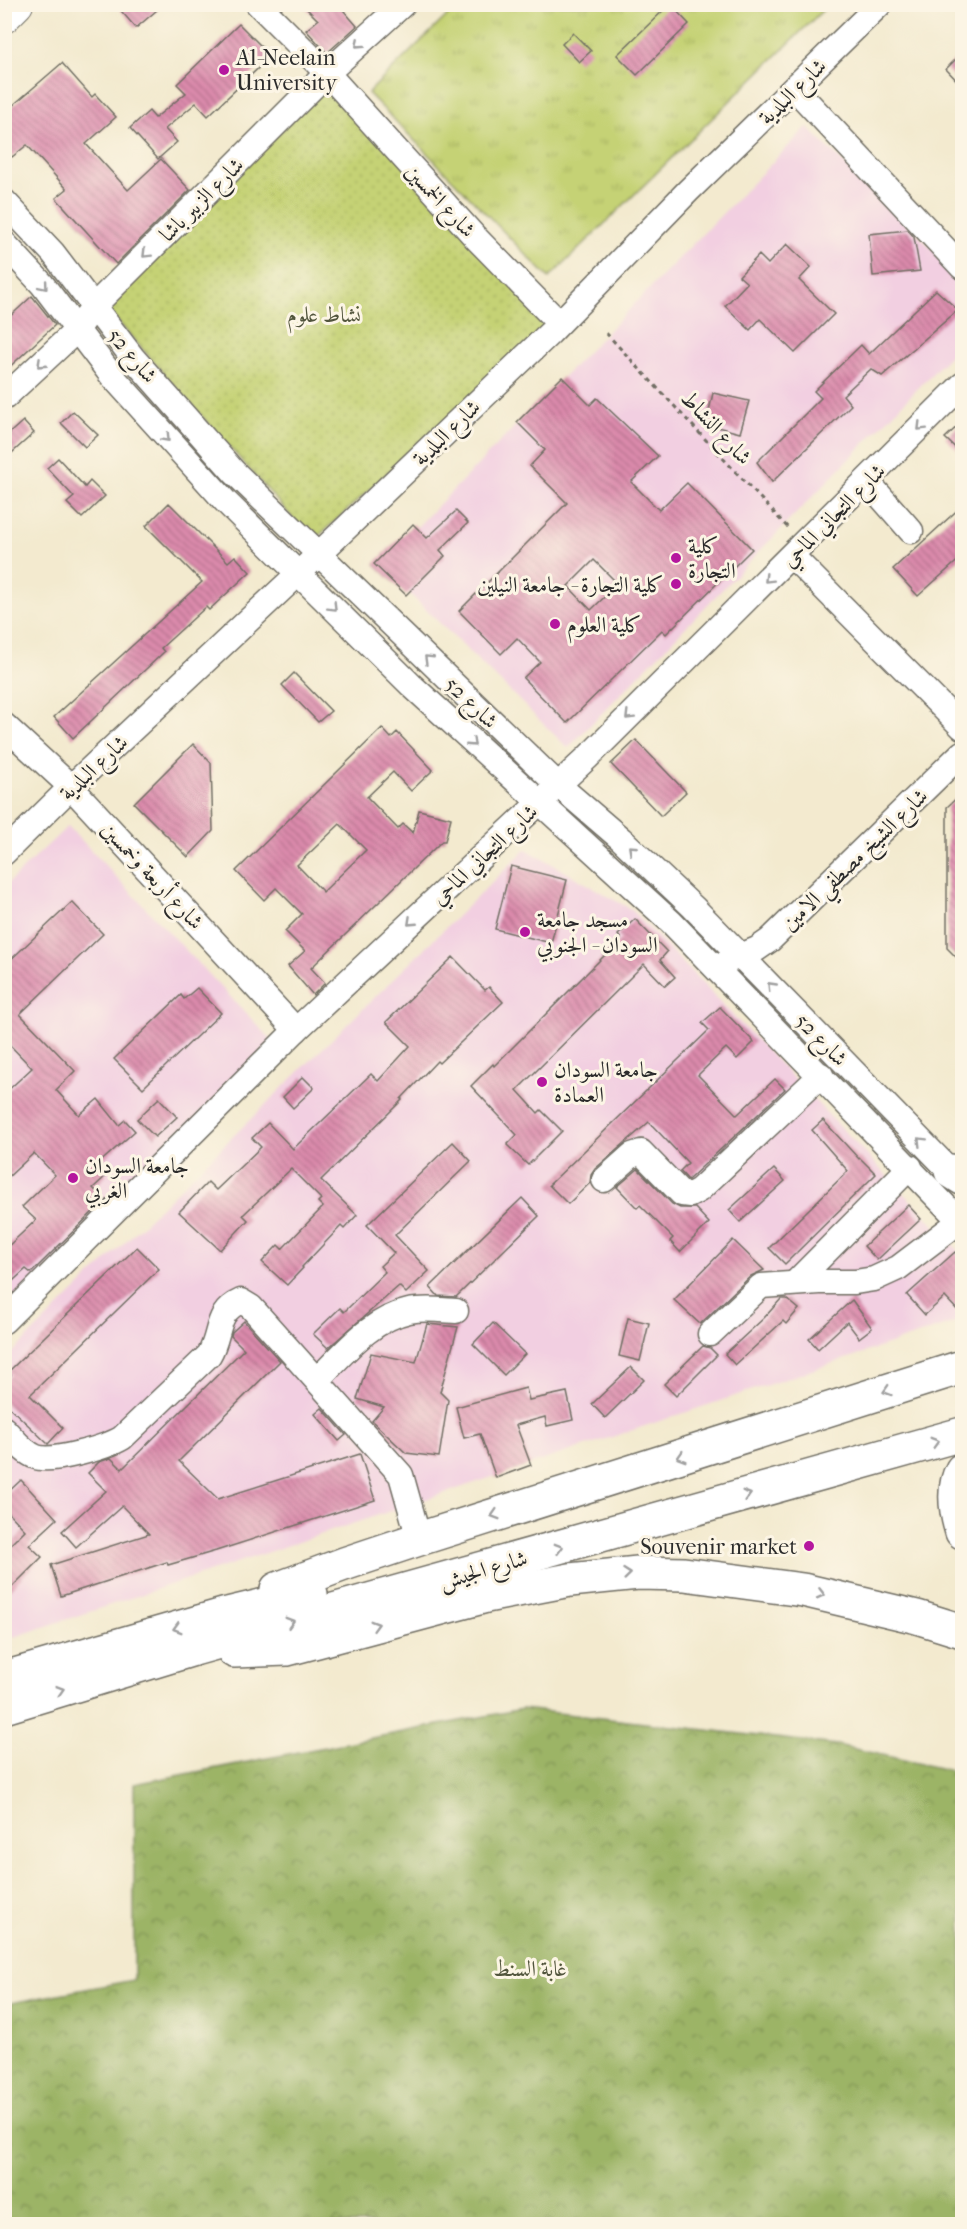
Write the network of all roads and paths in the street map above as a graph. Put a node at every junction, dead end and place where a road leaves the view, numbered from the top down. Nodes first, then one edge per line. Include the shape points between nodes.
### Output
1 (17, 4) edge
2 (258, 4) edge
3 (403, 4) edge
4 (880, 4) edge
5 (4, 16) edge
6 (327, 73) junction
7 (795, 89) junction
8 (4, 201) edge
9 (4, 243) edge
10 (963, 267) edge
11 (94, 306) junction
12 (559, 323) junction
13 (78, 329) junction
14 (606, 333) dead end
15 (963, 385) edge
16 (4, 398) edge
17 (867, 480) junction
18 (911, 531) dead end
19 (798, 550) junction
20 (320, 553) junction
21 (299, 573) junction
22 (4, 725) edge
23 (963, 727) edge
24 (963, 753) edge
25 (557, 784) junction
26 (71, 787) junction
27 (538, 803) junction
28 (4, 853) edge
29 (741, 956) junction
30 (711, 963) junction
31 (296, 1030) junction
32 (821, 1075) junction
33 (910, 1167) junction
34 (959, 1177) edge
35 (604, 1180) dead end
36 (961, 1222) edge
37 (795, 1283) junction
38 (456, 1311) dead end
39 (4, 1321) edge
40 (710, 1334) dead end
41 (963, 1367) edge
42 (318, 1379) junction
43 (963, 1411) edge
44 (4, 1429) edge
45 (963, 1434) edge
46 (963, 1470) edge
47 (963, 1532) edge
48 (419, 1539) junction
49 (223, 1615) junction
50 (963, 1631) edge
51 (194, 1649) junction
52 (4, 1677) edge
53 (4, 1707) edge

1 - 5 main road
2 - 6 street, شارع الخمسين
3 -> 6 street, شارع الزبير باشا
4 - 7 street, شارع البلدية
6 -> 11 street, شارع الزبير باشا
6 - 12 street, شارع الخمسين via 475,237
7 - 10 street
7 - 12 street, شارع البلدية
8 - 11 street, شارع 52 via 53,253
9 -> 13 street, شارع 52
11 - 13 street, شارع الزبير باشا
11 - 20 street, شارع 52 via 133,358 234,472
12 - 20 street, شارع البلدية
13 -> 16 street, شارع الزبير باشا
13 -> 21 street, شارع 52 via 112,376 163,434
14 - 19 path, شارع النشاط
15 -> 17 street, شارع التجاني الماحي
17 - 18 street
17 - 19 street, شارع التجاني الماحي
19 - 23 street
19 -> 25 street, شارع التجاني الماحي
20 - 21 street, شارع البلدية
25 -> 20 street, شارع 52
21 - 26 street, شارع البلدية
21 -> 27 street, شارع 52 via 411,686
22 - 26 street, شارع أربعة وخمسين
24 - 29 street, شارع الشيخ مصطفي الامين via 770,940
25 - 27 street, شارع التجاني الماحي
29 -> 25 street, شارع 52 via 621,839
26 - 28 street, شارع البلدية
26 - 31 street, شارع أربعة وخمسين
27 - 30 street, شارع 52
27 -> 31 street, شارع التجاني الماحي
29 - 30 street, شارع الشيخ مصطفي الامين
34 -> 29 street, شارع 52
30 - 32 street, شارع 52
31 - 39 street, شارع التجاني الماحي
32 - 33 street, شارع 52
32 - 35 street via 690,1195 682,1194 640,1152
33 - 36 street, شارع 52
33 - 37 street
36 - 37 street via 898,1268 873,1279
37 - 40 street via 760,1286
38 - 42 street via 422,1310 391,1316 362,1335
41 -> 48 highway
42 - 44 street via 251,1306 241,1301 224,1314 209,1355 110,1445 38,1458
42 - 48 street via 401,1475
43 - 49 highway, شارع الجيش via 341,1587
51 -> 45 highway, شارع الجيش
46 - 47 highway via 956,1498
48 - 49 highway via 282,1587
49 -> 52 highway, شارع الجيش
51 -> 50 highway via 287,1649 486,1596 570,1580 638,1573 684,1574 803,1590
53 -> 51 highway, شارع الجيش

